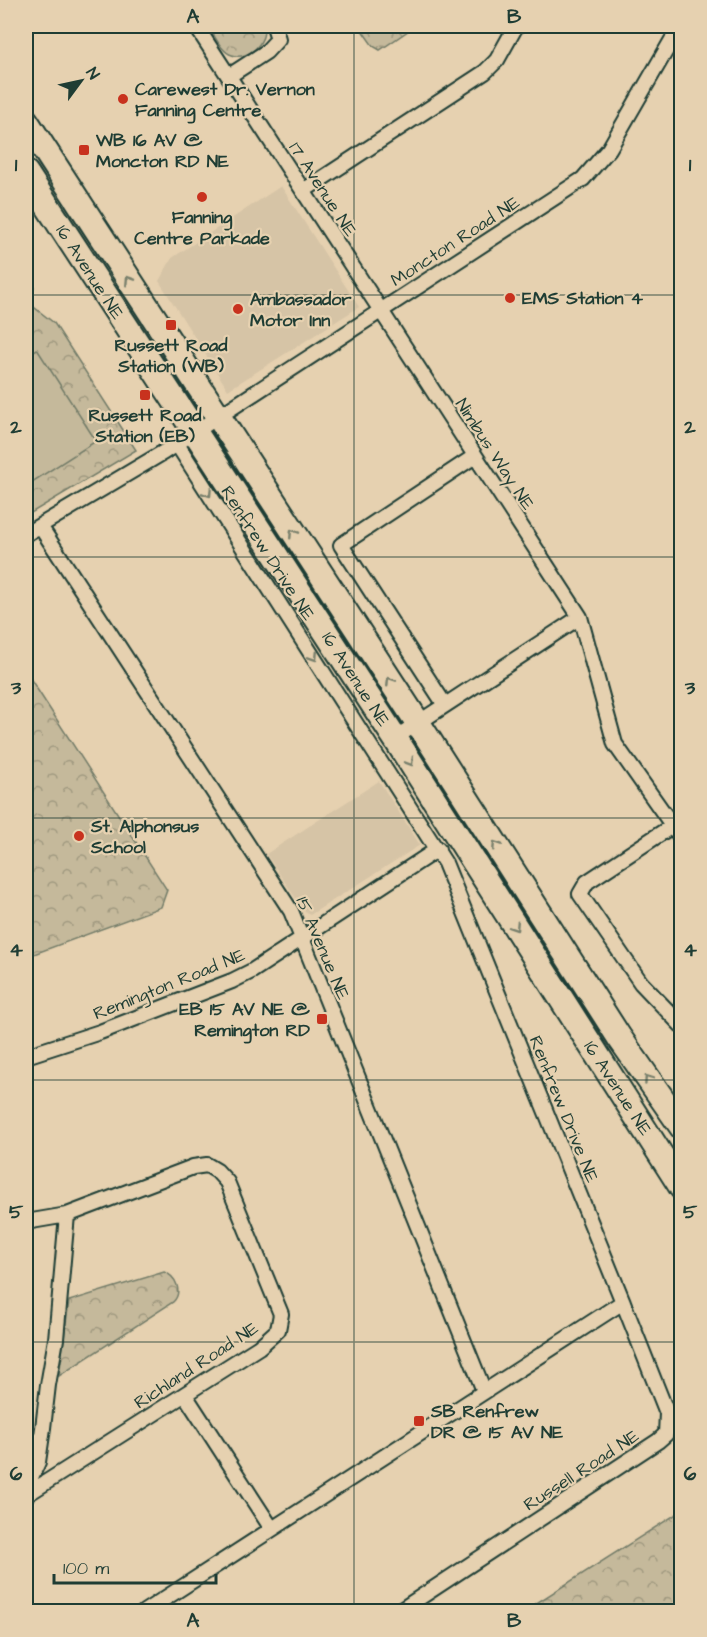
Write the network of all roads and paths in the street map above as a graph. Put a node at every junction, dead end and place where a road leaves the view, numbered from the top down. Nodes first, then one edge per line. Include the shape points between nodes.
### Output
1 (196, 26) edge
2 (274, 26) edge
3 (516, 26) edge
4 (680, 26) edge
5 (229, 76) junction
6 (26, 121) edge
7 (26, 173) edge
8 (303, 191) junction
9 (380, 311) junction
10 (217, 417) junction
11 (185, 438) junction
12 (475, 456) junction
13 (40, 526) junction
14 (26, 534) edge
15 (580, 617) junction
16 (446, 705) junction
17 (418, 723) junction
18 (395, 738) junction
19 (672, 826) junction
20 (681, 839) edge
21 (438, 849) junction
22 (302, 939) junction
23 (681, 1026) edge
24 (26, 1056) edge
25 (681, 1127) edge
26 (681, 1188) edge
27 (67, 1215) junction
28 (26, 1222) edge
29 (623, 1302) junction
30 (484, 1391) junction
31 (185, 1395) junction
32 (26, 1488) edge
33 (26, 1495) edge
34 (272, 1528) junction
35 (144, 1611) edge
36 (398, 1611) edge

1 - 5 street, 17 Avenue NE
2 - 5 street via 278,39 266,52
3 - 8 street via 497,60 485,72
4 - 9 street, Moncton Road NE via 613,143 592,170 573,187
5 - 8 street, 17 Avenue NE
10 -> 6 highway, 16 Avenue NE
7 - 11 highway, 16 Avenue NE
8 - 9 street, 17 Avenue NE
9 - 10 street, Moncton Road NE
9 - 12 street, Nimbus Way NE
10 - 11 street, Moncton Road NE
17 -> 10 highway, 16 Avenue NE
11 - 13 street, Moncton Road NE
11 - 18 highway, 16 Avenue NE
11 -> 21 street, Renfrew Drive NE
12 - 15 street, Nimbus Way NE
12 - 16 street via 341,545
13 - 14 street, Moncton Road NE
13 - 22 street, 15 Avenue NE via 291,911
15 - 16 street
15 - 19 street, Nimbus Way NE via 615,744
16 - 17 street
17 - 18 street
25 -> 17 highway, 16 Avenue NE
18 -> 26 highway, 16 Avenue NE
19 - 20 street, Nimbus Way NE
19 - 23 street via 587,882 580,894 641,983
21 - 22 street, Remington Road NE
21 - 29 street, Renfrew Drive NE
22 - 24 street, Remington Road NE via 232,981
22 - 30 street, 15 Avenue NE
27 - 28 street, Richland Road NE
27 - 31 street, Richland Road NE via 193,1167 207,1165 227,1182 281,1314 280,1322 272,1338
27 - 32 street via 57,1339 38,1462
29 - 30 street
29 - 36 street, Russell Road NE via 664,1404 666,1434
30 - 34 street
31 - 33 street, Richland Road NE
31 - 34 street
34 - 35 street

